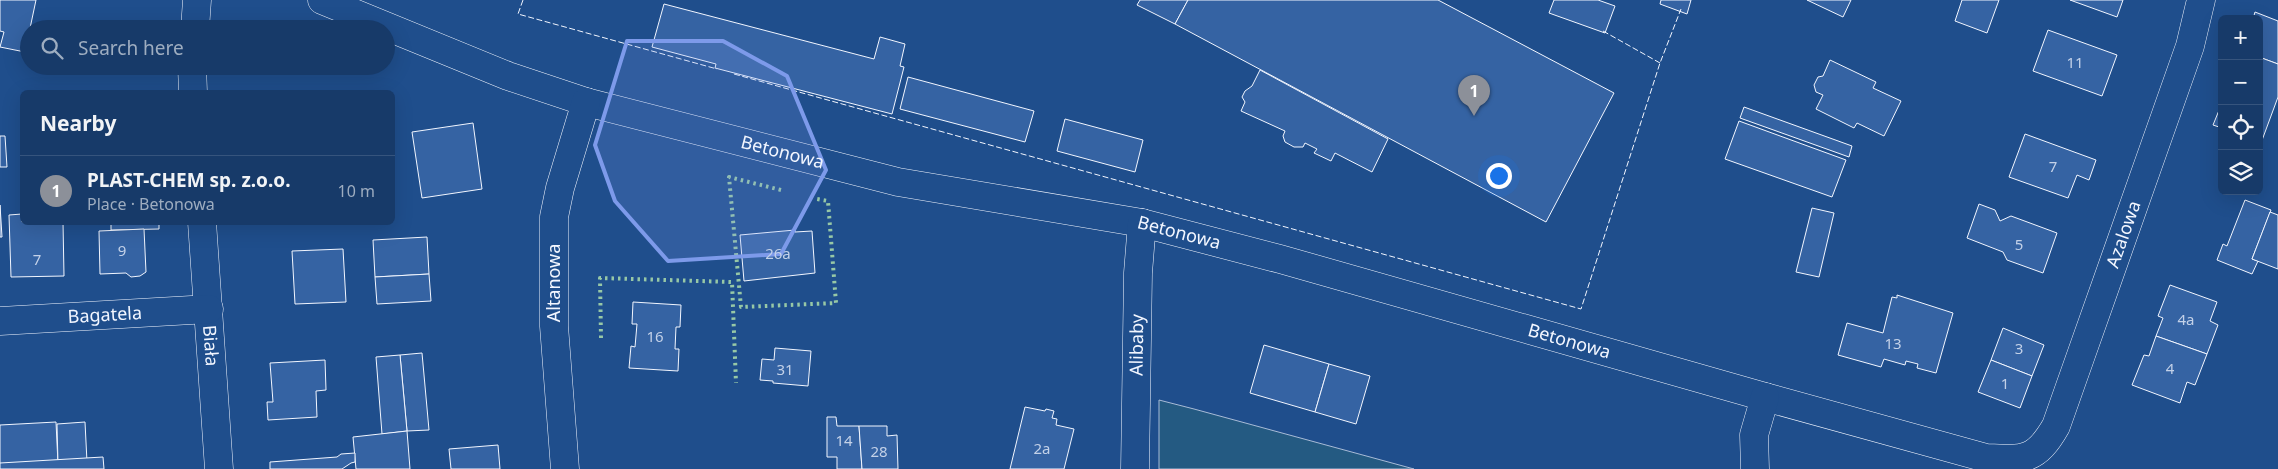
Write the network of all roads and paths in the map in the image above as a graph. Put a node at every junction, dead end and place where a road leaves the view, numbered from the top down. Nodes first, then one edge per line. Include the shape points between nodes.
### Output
1 (197, 0) edge
2 (322, 0) edge
3 (2201, 0) edge
4 (196, 20) edge
5 (371, 20) edge
6 (395, 30) edge
7 (192, 75) edge
8 (192, 90) edge
9 (586, 102) junction
10 (1142, 223) junction
11 (202, 225) edge
12 (209, 309) junction
13 (0, 321) edge
14 (1765, 397) junction
15 (2030, 463) edge
16 (219, 469) edge
17 (565, 469) edge
18 (1135, 469) edge
19 (1755, 469) edge

1 - 4 street
2 - 5 street, Betonowa
3 - 15 street, Azalowa via 2190,46 2056,426
6 - 9 street, Betonowa via 508,76
7 - 8 street
9 - 10 street, Betonowa via 898,182
9 - 17 street, Altanowa via 554,216 554,326
10 - 14 street, Betonowa
10 - 18 street, Alibaby via 1138,273
11 - 12 street, Biała
12 - 13 street, Bagatela
12 - 16 street, Biała
14 - 15 street, Betonowa via 1986,458
14 - 19 street via 1754,435

